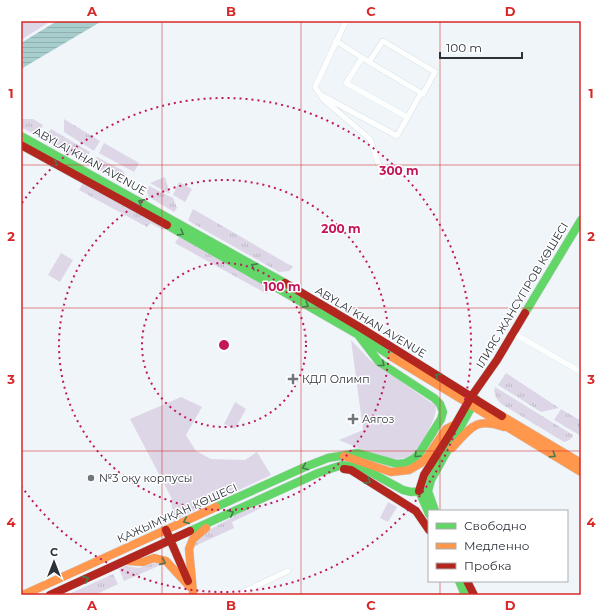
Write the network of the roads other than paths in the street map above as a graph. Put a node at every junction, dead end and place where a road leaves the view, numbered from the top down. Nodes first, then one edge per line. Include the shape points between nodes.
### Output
1 (346, 21) edge
2 (336, 41) junction
3 (362, 58) junction
4 (369, 62) junction
5 (421, 93) junction
6 (320, 95) junction
7 (407, 117) junction
8 (21, 136) edge
9 (21, 145) edge
10 (383, 177) dead end
11 (581, 220) edge
12 (513, 333) junction
13 (357, 334) junction
14 (581, 372) edge
15 (471, 402) junction
16 (455, 424) junction
17 (525, 438) junction
18 (342, 455) junction
19 (444, 457) junction
20 (581, 463) edge
21 (332, 468) junction
22 (364, 468) junction
23 (581, 472) edge
24 (423, 491) junction
25 (428, 510) edge
26 (434, 510) edge
27 (212, 522) junction
28 (428, 529) edge
29 (166, 530) junction
30 (170, 541) junction
31 (126, 561) junction
32 (288, 571) dead end
33 (458, 582) edge
34 (468, 582) edge
35 (192, 591) edge
36 (23, 595) edge
37 (50, 595) edge
38 (240, 595) edge
39 (465, 595) edge
40 (474, 595) edge

1 - 2 street
2 - 3 street
2 - 6 street via 315,87
3 - 4 street
3 - 7 street via 346,83
4 - 5 street
4 - 5 street via 382,41 435,72 423,94
5 - 7 street
6 - 7 street via 397,136
6 - 10 street via 370,139
15 -> 8 main road, ABYLAI KHAN AVENUE via 361,328 287,284
9 -> 13 main road, ABYLAI KHAN AVENUE
11 - 12 main road, ІЛИЯС ЖАНСҮГІРОВ КӨШЕСІ
12 - 14 street
12 - 15 main road, ІЛИЯС ЖАНСҮГІРОВ КӨШЕСІ
13 - 15 main road, ABYLAI KHAN AVENUE via 422,376
13 -> 18 main road, ҚАЖЫМҰҚАН КӨШЕСІ via 379,362 434,398 443,412 419,454 404,463 390,463 358,453
15 - 16 main road
15 - 17 main road, ABYLAI KHAN AVENUE
15 - 19 main road
15 - 20 main road, ABYLAI KHAN AVENUE
16 - 18 main road via 446,429 428,456 409,470 391,472
16 - 24 main road via 424,475
17 - 19 main road via 496,424 481,424 467,431
17 -> 23 main road, ABYLAI KHAN AVENUE
18 - 22 main road
18 -> 29 main road, ҚАЖЫМҰҚАН КӨШЕСІ via 305,467
19 - 24 main road
21 - 22 main road via 342,465
27 -> 21 main road, ҚАЖЫМҰҚАН КӨШЕСІ
21 -> 28 main road via 351,470 416,511
22 - 24 main road via 402,490
24 - 25 main road
24 - 26 main road
27 - 30 main road, ҚАЖЫМҰҚАН КӨШЕСІ
27 - 35 main road via 193,539 189,549
29 - 30 main road
29 - 36 main road, ҚАЖЫМҰҚАН КӨШЕСІ
30 - 31 main road, ҚАЖЫМҰҚАН КӨШЕСІ
30 - 35 main road
31 -> 35 main road via 143,562 154,558 166,561
37 -> 31 main road, ҚАЖЫМҰҚАН КӨШЕСІ
32 - 38 street
33 - 39 main road
34 - 40 main road

